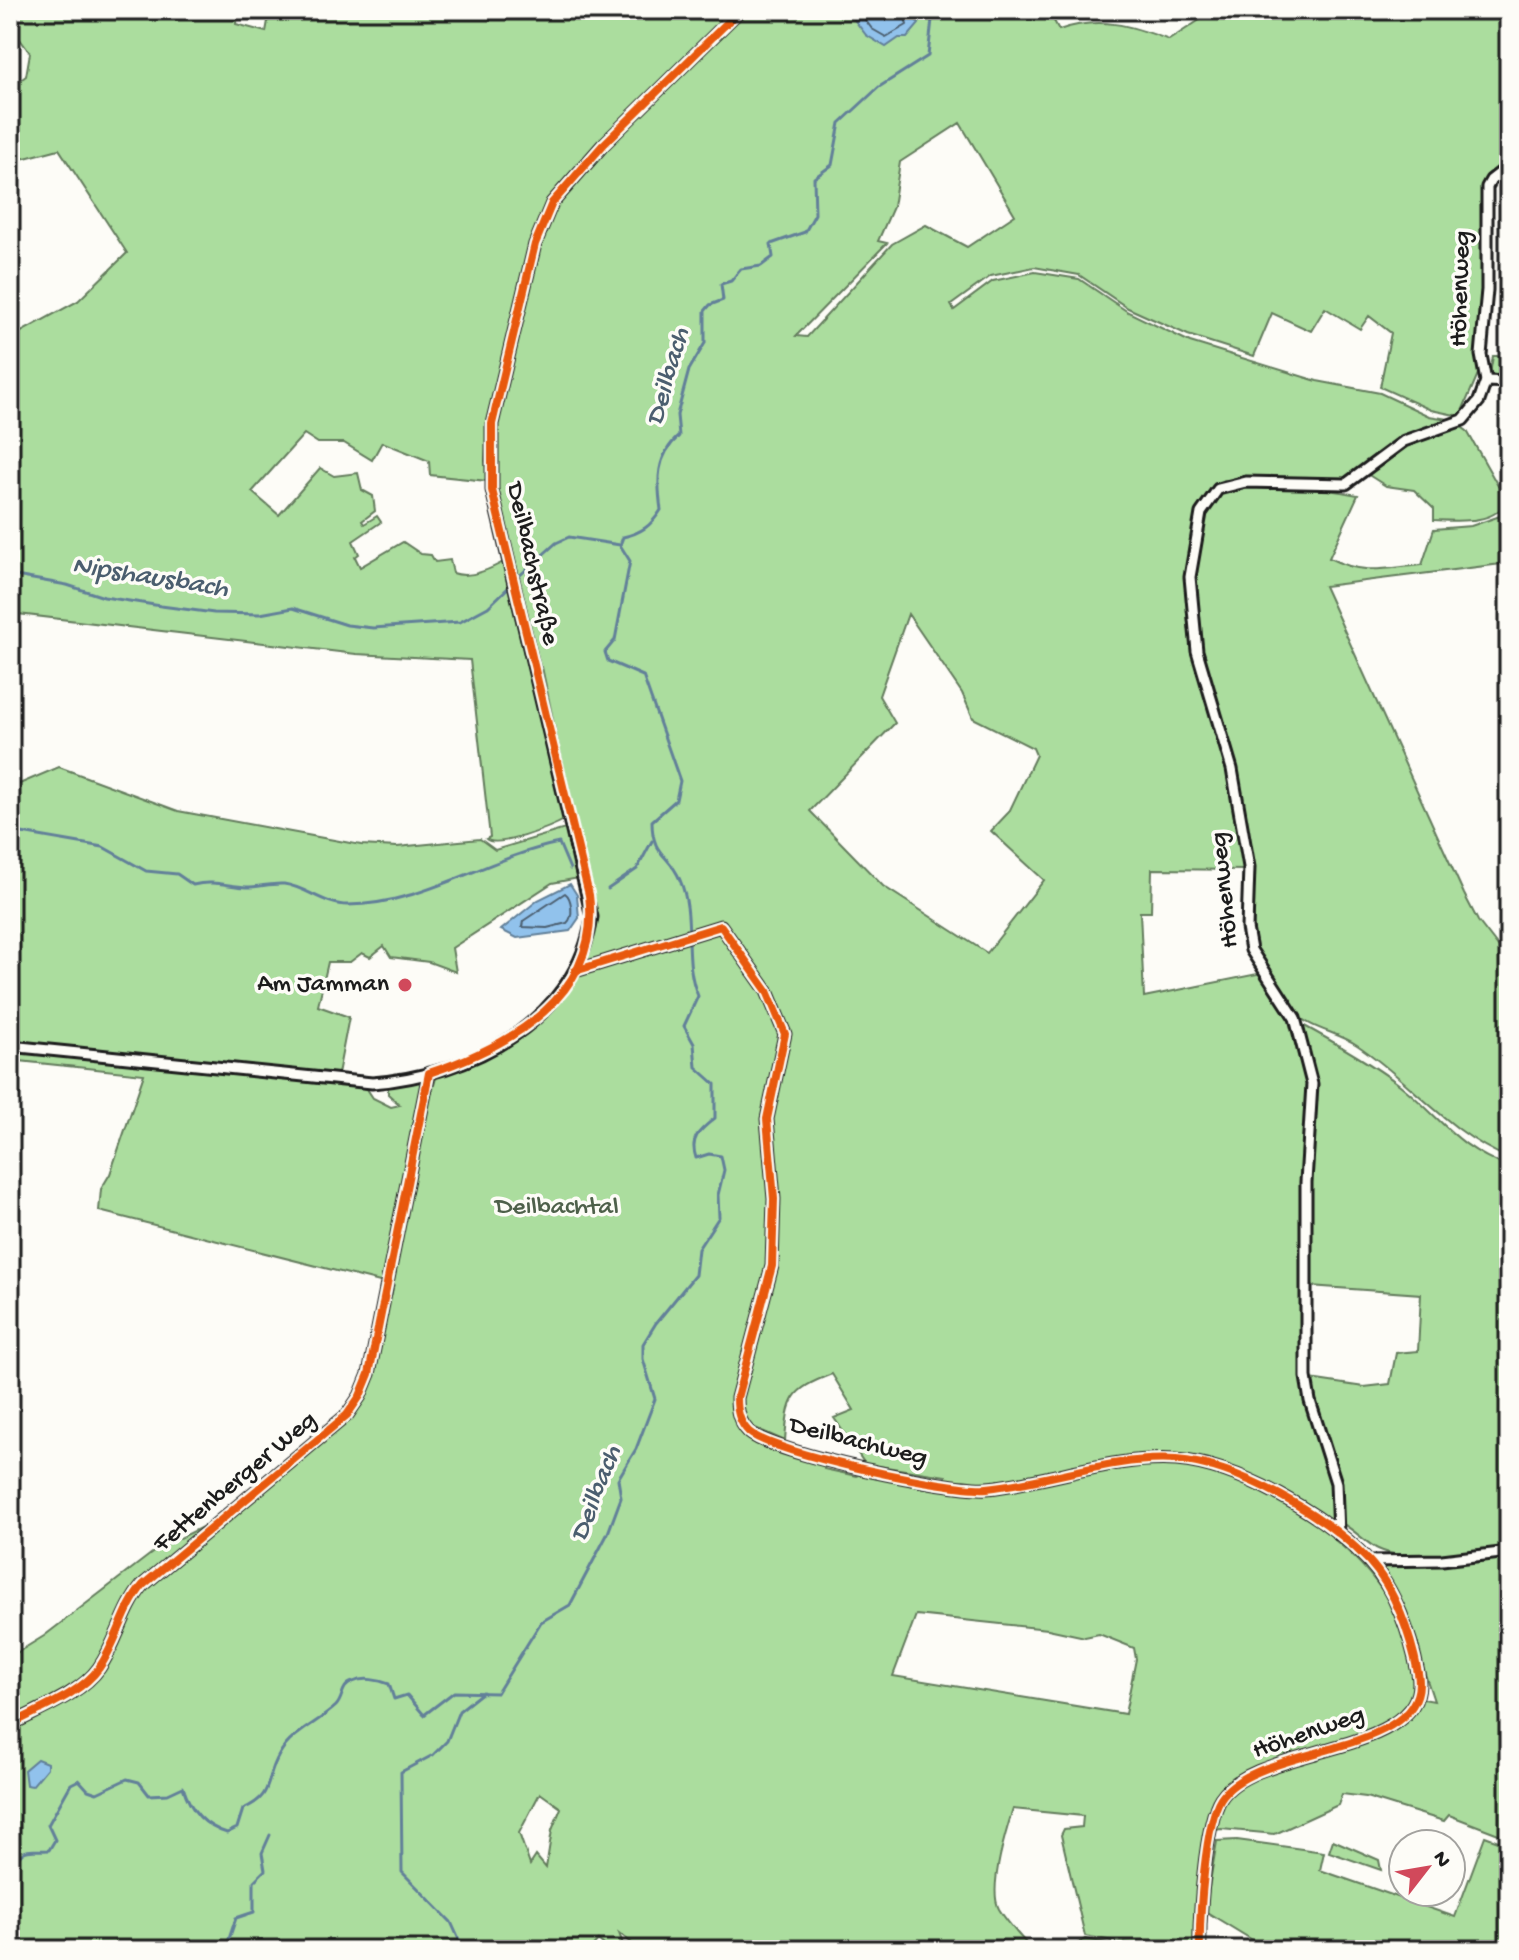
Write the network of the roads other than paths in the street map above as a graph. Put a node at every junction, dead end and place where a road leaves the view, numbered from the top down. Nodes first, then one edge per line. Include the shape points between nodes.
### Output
1 (740, 10) edge
2 (1509, 166) edge
3 (1486, 381) junction
4 (1509, 382) edge
5 (575, 971) junction
6 (10, 1046) edge
7 (429, 1073) junction
8 (1338, 1534) junction
9 (1509, 1552) edge
10 (1369, 1561) junction
11 (10, 1725) edge
12 (1200, 1950) edge

1 - 5 street, Deilbachstraße via 552,203 535,244 492,424 492,490 589,895 588,945
2 - 3 street, Höhenweg via 1491,180 1486,197 1481,355
3 - 4 street
3 - 8 street, Höhenweg via 1479,401 1463,420 1404,441 1346,484 1246,482 1218,489 1201,513 1190,577 1197,651 1226,739 1249,867 1248,939 1295,1018 1312,1084 1306,1377 1336,1483
5 - 7 street, Deilbachstraße via 551,1005 515,1037
5 - 8 street, Deilbachweg via 721,926 767,991 785,1034 767,1119 774,1199 772,1266 737,1398 738,1416 749,1432 840,1465 959,1487 986,1488 1127,1461 1200,1464 1264,1487
6 - 7 street, Deilbachstraße via 372,1083
7 - 11 street, Fettenberger Weg via 369,1374 354,1405 268,1484 143,1585 127,1603 98,1670
8 - 10 street, Höhenweg
9 - 10 street
10 - 12 street, Höhenweg via 1403,1622 1418,1672 1417,1701 1412,1710 1376,1733 1260,1771 1231,1786 1213,1820

